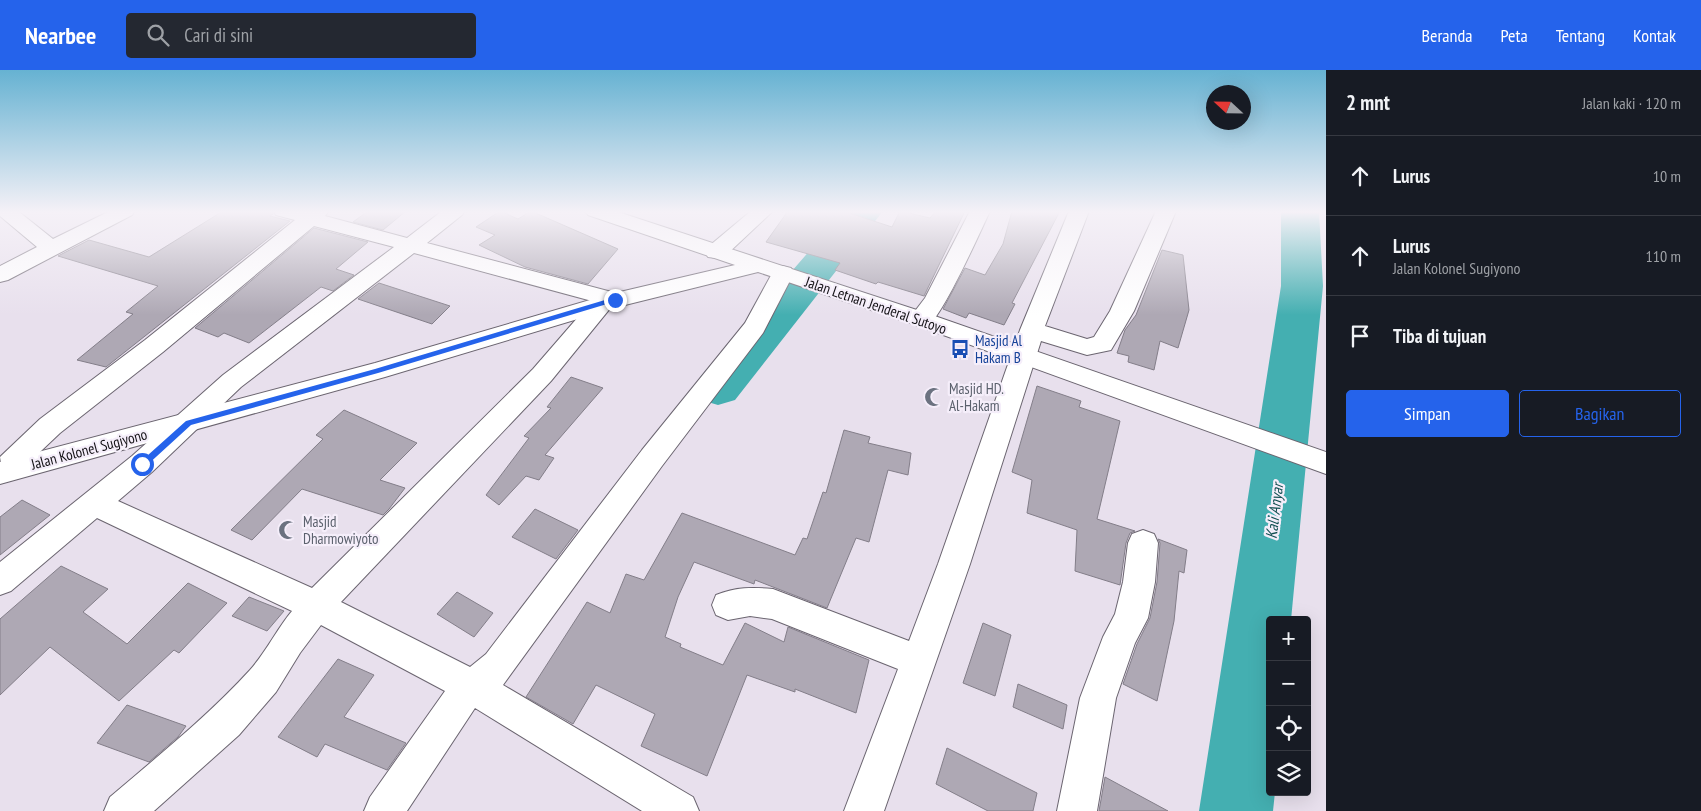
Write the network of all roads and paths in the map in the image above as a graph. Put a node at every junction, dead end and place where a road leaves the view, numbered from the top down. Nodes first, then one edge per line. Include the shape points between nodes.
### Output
1 (408, 245) edge
2 (49, 246) edge
3 (57, 246) edge
4 (276, 246) edge
5 (410, 246) edge
6 (697, 246) edge
7 (723, 246) edge
8 (960, 246) edge
9 (1066, 246) edge
10 (1151, 246) edge
11 (52, 248) junction
12 (716, 252) junction
13 (777, 272) junction
14 (0, 275) edge
15 (608, 302) junction
16 (922, 320) junction
17 (1028, 344) junction
18 (188, 423) junction
19 (9, 463) edge
20 (1326, 463) edge
21 (95, 504) junction
22 (1143, 543) dead end
23 (0, 581) edge
24 (728, 605) dead end
25 (316, 606) junction
26 (919, 662) junction
27 (476, 688) junction
28 (124, 811) edge
29 (384, 811) edge
30 (679, 811) edge
31 (864, 811) edge
32 (1078, 811) edge

1 - 18 street via 232,381
2 - 11 street
3 - 11 street
4 - 19 street via 50,426
5 - 15 street
6 - 12 street, Jalan Letnan Jenderal Sutoyo
7 - 12 street
8 - 16 street via 935,300
9 - 17 street
10 - 17 street via 1122,311 1102,344 1087,347
11 - 14 street
12 - 13 street, Jalan Letnan Jenderal Sutoyo
13 - 15 street, Jalan Kolonel Sugiyono
13 - 16 street, Jalan Letnan Jenderal Sutoyo
13 - 27 street via 755,327 652,458 498,666
15 - 18 street, Jalan Kolonel Sugiyono
15 - 25 street via 542,375
16 - 17 street, Jalan Letnan Jenderal Sutoyo
17 - 20 street, Jalan Letnan Jenderal Sutoyo via 1084,378
17 - 26 street
18 - 19 street, Jalan Kolonel Sugiyono
18 - 21 street
21 - 23 street
21 - 25 street
22 - 32 street via 1133,611 1098,698
24 - 26 street via 750,601 773,604
25 - 27 street
25 - 28 street via 264,680 226,722
26 - 31 street
27 - 29 street
27 - 30 street

